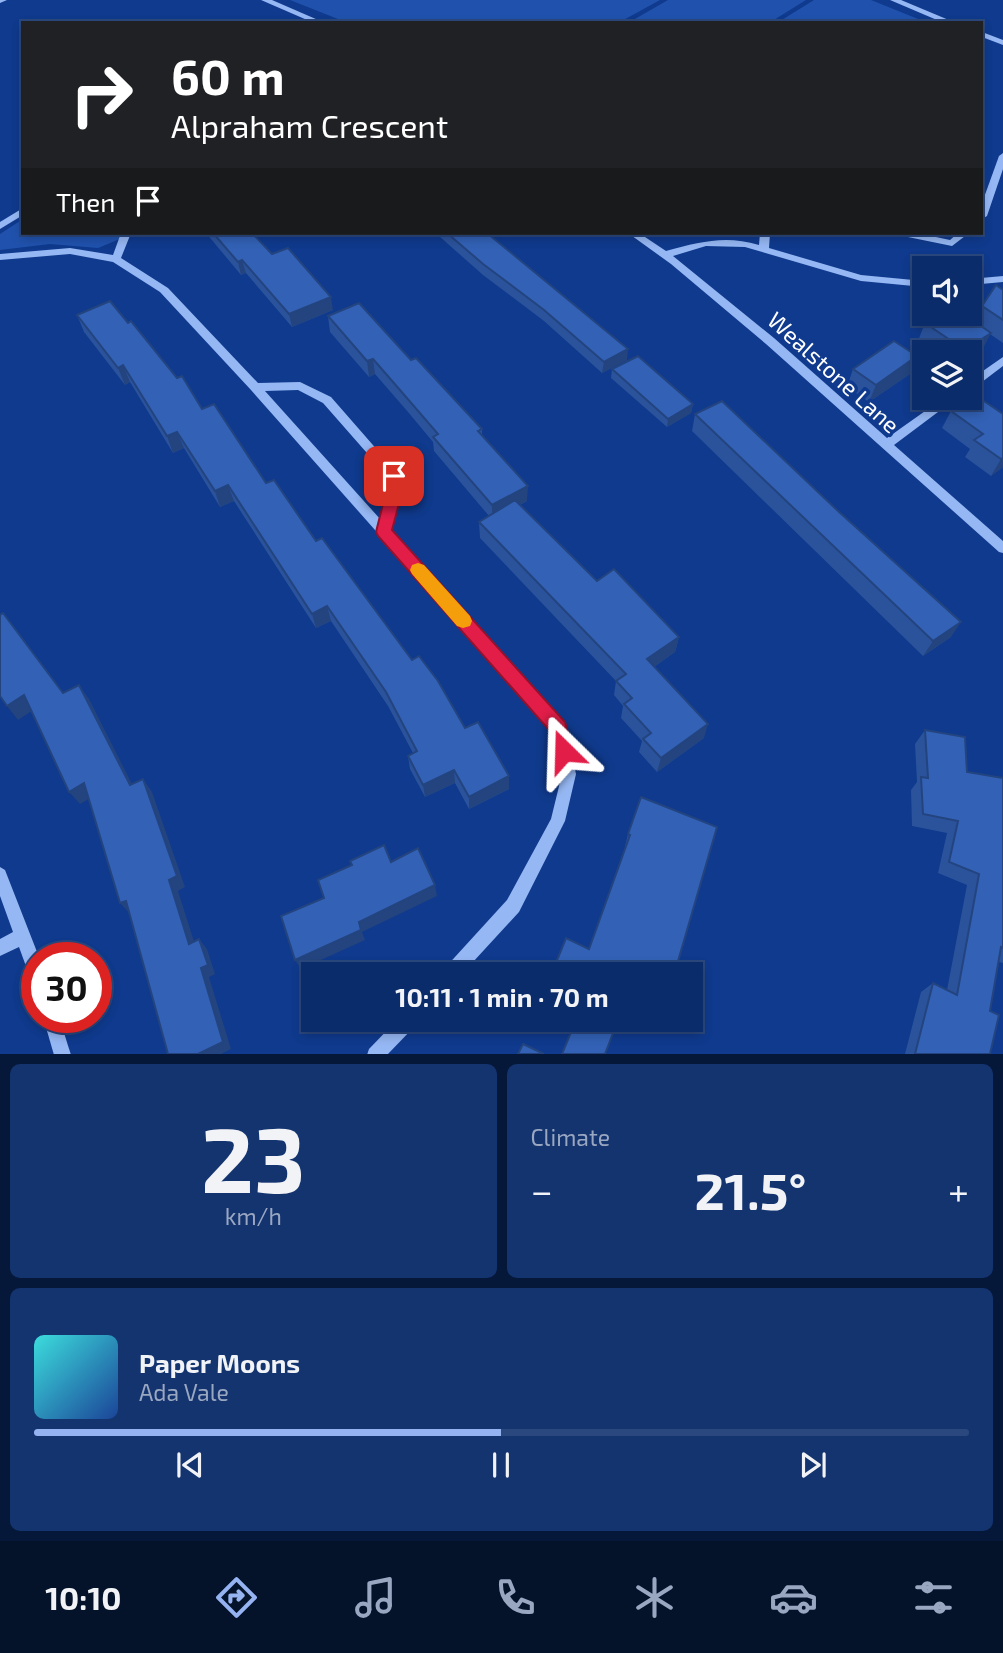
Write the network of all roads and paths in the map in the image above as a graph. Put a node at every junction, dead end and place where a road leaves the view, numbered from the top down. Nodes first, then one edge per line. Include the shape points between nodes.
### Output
1 (265, 0) edge
2 (894, 0) edge
3 (316, 21) edge
4 (947, 21) edge
5 (983, 34) edge
6 (1003, 43) edge
7 (1003, 156) edge
8 (21, 212) edge
9 (983, 213) edge
10 (0, 226) edge
11 (125, 235) edge
12 (636, 235) edge
13 (765, 235) edge
14 (913, 235) edge
15 (962, 235) edge
16 (764, 248) junction
17 (665, 255) junction
18 (0, 257) edge
19 (116, 258) junction
20 (1003, 279) edge
21 (982, 281) edge
22 (912, 283) edge
23 (1003, 361) edge
24 (982, 376) edge
25 (255, 387) junction
26 (935, 410) edge
27 (885, 445) junction
28 (384, 532) junction
29 (1003, 548) edge
30 (0, 875) edge
31 (24, 935) junction
32 (26, 942) edge
33 (0, 948) edge
34 (462, 962) edge
35 (397, 1032) edge
36 (56, 1033) edge
37 (63, 1054) edge
38 (376, 1054) edge

1 - 3 street
2 - 4 street
5 - 6 street
7 - 9 street
8 - 10 street
11 - 19 street
12 - 17 street, Wealstone Lane
13 - 16 street
14 - 15 street via 952,243
16 - 17 street via 706,243
16 - 22 street via 861,278
17 - 27 street, Wealstone Lane via 770,341
18 - 19 street via 69,251
19 - 25 street via 164,290
20 - 21 street
23 - 24 street
25 - 28 street
25 - 28 street via 300,386 327,400 394,476
26 - 27 street
27 - 29 street, Wealstone Lane
28 - 34 street via 559,728 569,774 558,821 513,906
30 - 31 street
31 - 32 street
31 - 33 street
35 - 38 street
36 - 37 street

